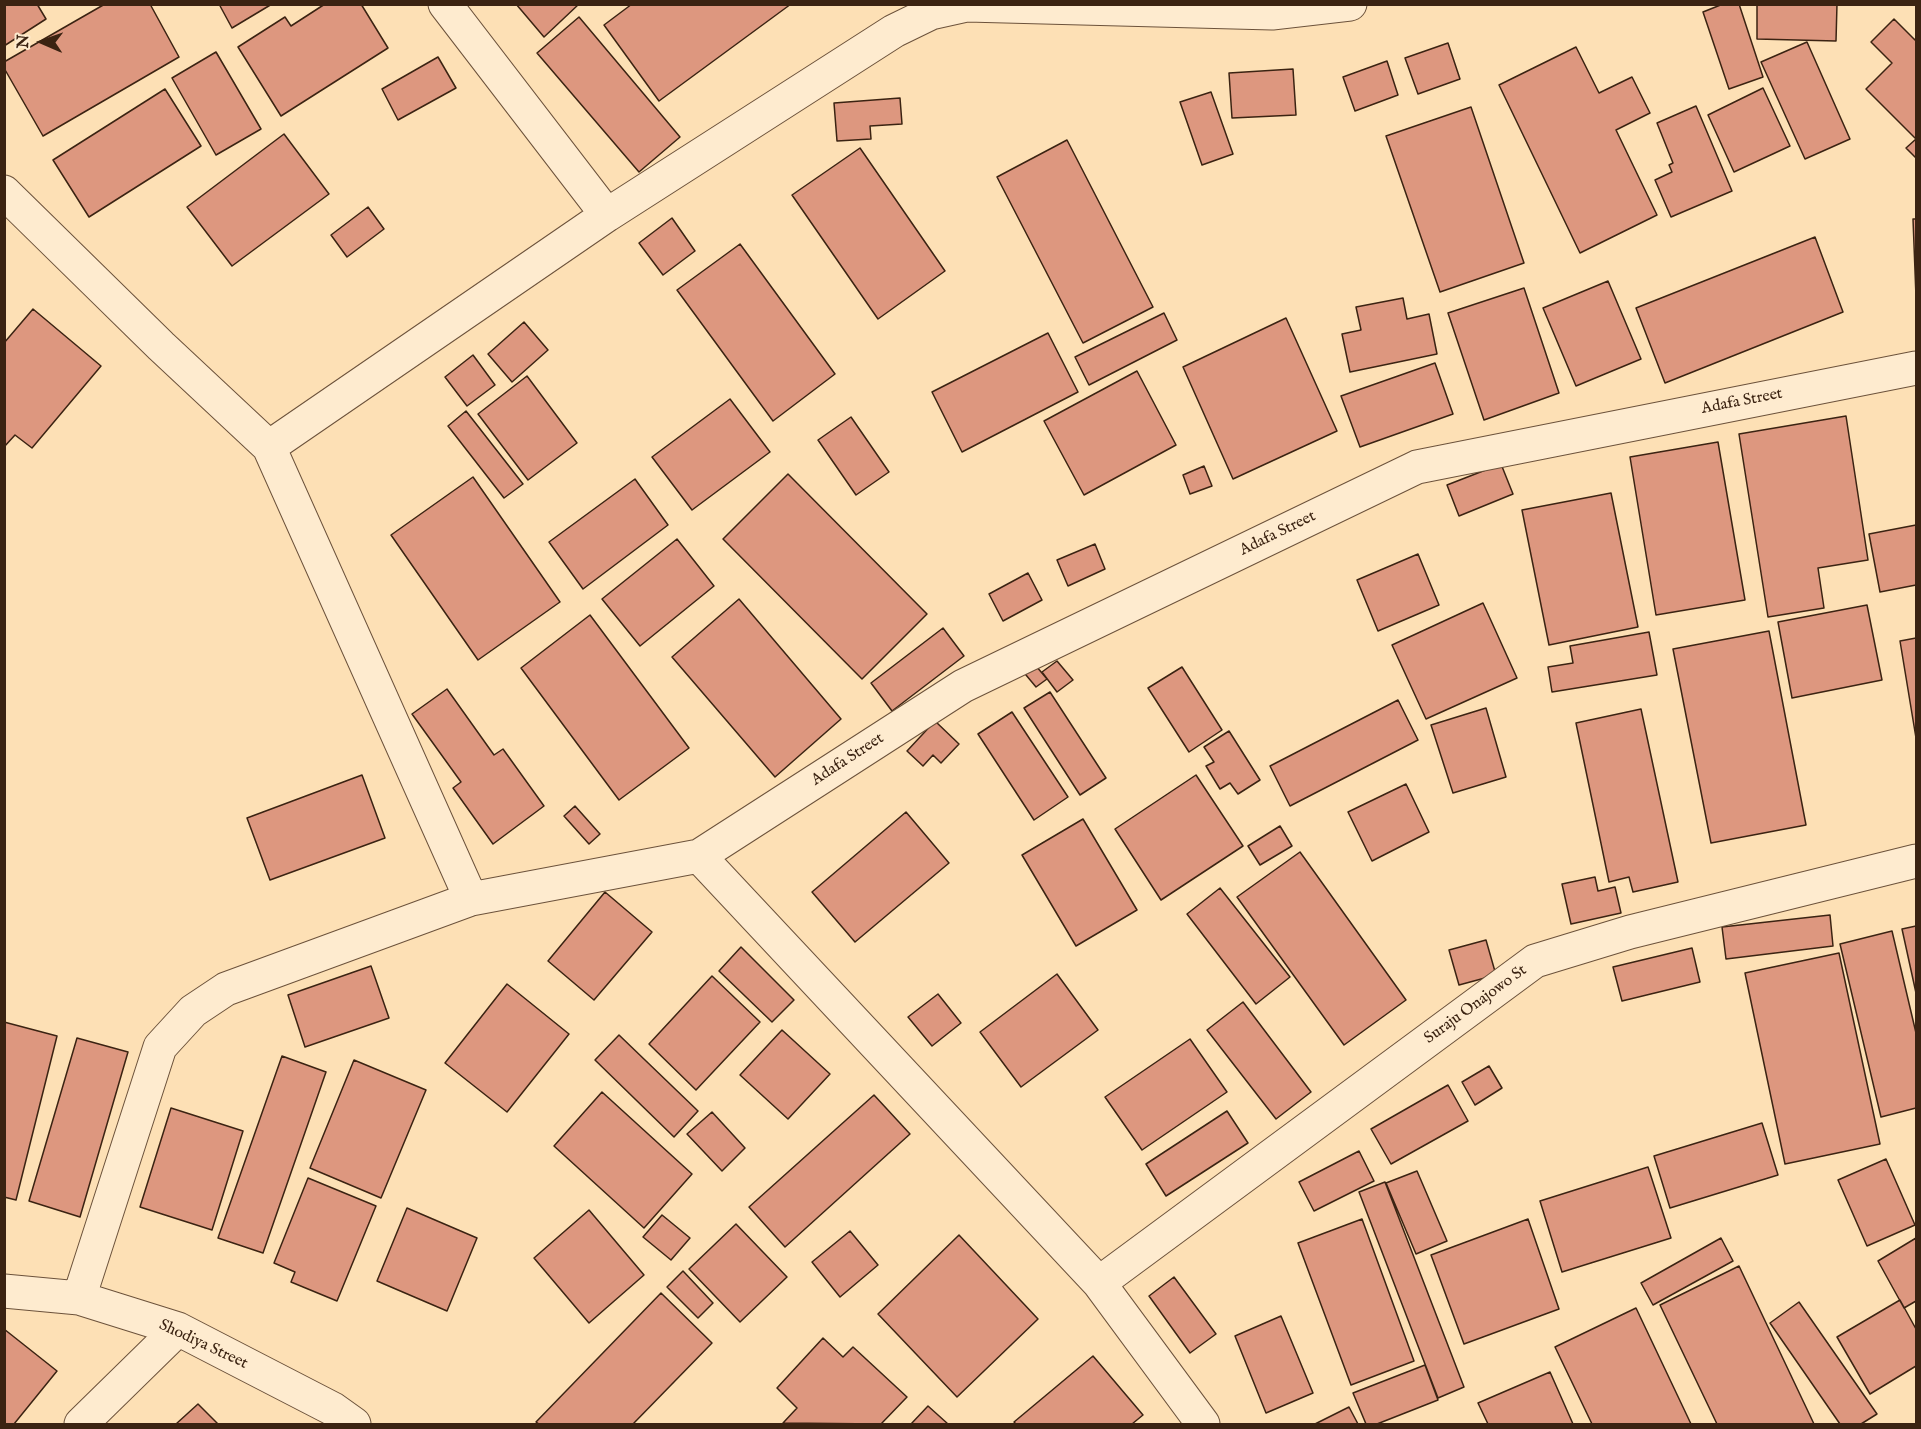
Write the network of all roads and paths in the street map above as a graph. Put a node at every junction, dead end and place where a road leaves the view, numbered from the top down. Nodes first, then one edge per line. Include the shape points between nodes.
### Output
1 (445, 4) edge
2 (1350, 4) edge
3 (4, 192) edge
4 (607, 215) junction
5 (1917, 368) edge
6 (269, 447) junction
7 (699, 856) junction
8 (1917, 861) edge
9 (471, 899) junction
10 (1099, 1283) junction
11 (4, 1291) edge
12 (79, 1298) junction
13 (178, 1329) junction
14 (81, 1425) edge
15 (354, 1425) edge
16 (1203, 1425) edge

1 - 4 street
2 - 4 street via 1272,13 968,5 931,14 894,30
3 - 6 street
4 - 6 street
5 - 7 street, Adafa Street via 1417,467 963,686
6 - 9 street
7 - 9 street
7 - 10 street
8 - 10 street, Suraju Onajowo St via 1630,932 1535,962
9 - 12 street via 226,989 193,1011 160,1047
10 - 16 street
11 - 12 street, Shodiya Street
12 - 13 street, Shodiya Street
13 - 14 street
13 - 15 street, Shodiya Street via 333,1409

